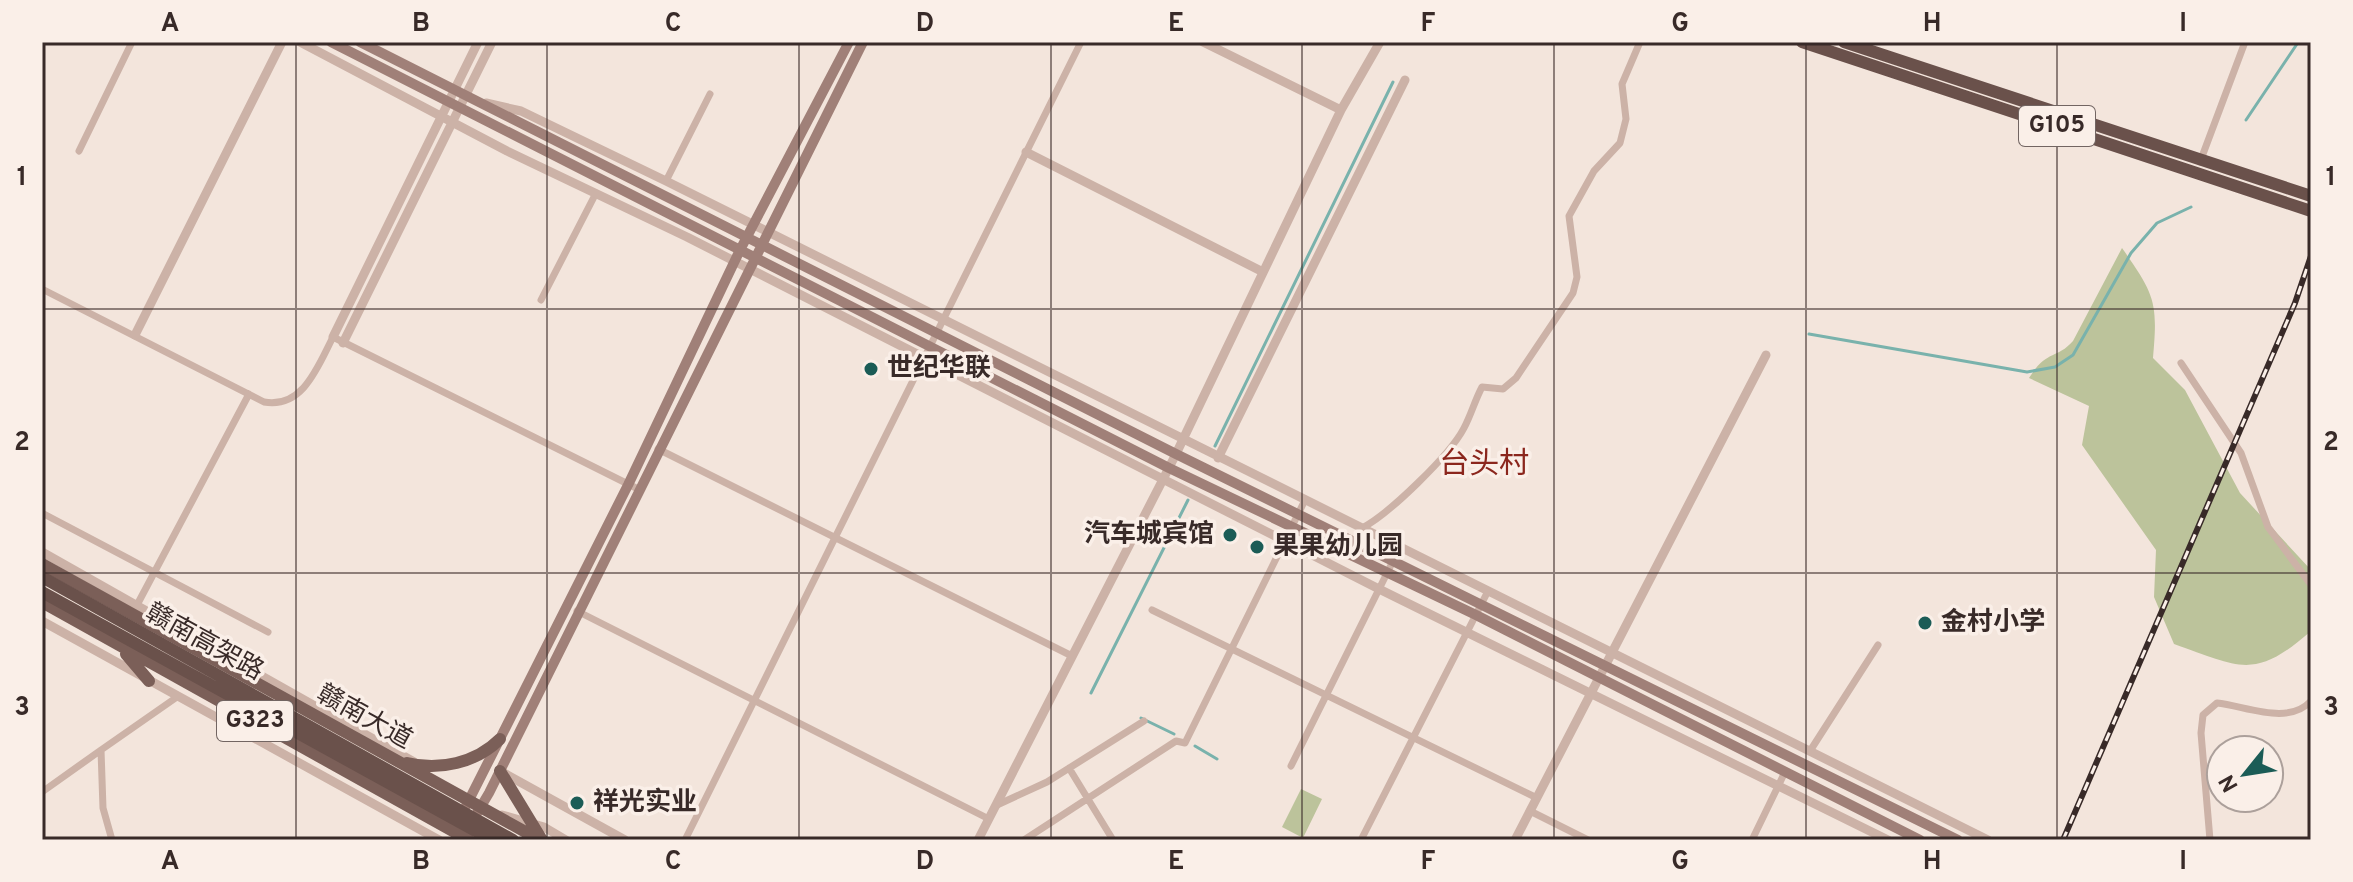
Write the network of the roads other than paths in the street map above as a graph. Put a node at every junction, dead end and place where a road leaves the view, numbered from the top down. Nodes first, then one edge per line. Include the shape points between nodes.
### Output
1 (132, 42) edge
2 (282, 42) edge
3 (300, 42) edge
4 (331, 42) edge
5 (360, 42) edge
6 (478, 42) edge
7 (492, 42) edge
8 (849, 42) edge
9 (863, 42) edge
10 (1081, 42) edge
11 (1203, 42) edge
12 (1380, 42) edge
13 (1640, 42) edge
14 (1802, 42) edge
15 (1844, 42) edge
16 (2245, 42) edge
17 (1405, 80) dead end
18 (452, 91) junction
19 (710, 94) dead end
20 (463, 97) junction
21 (446, 103) junction
22 (457, 109) junction
23 (1341, 110) junction
24 (440, 116) junction
25 (451, 122) junction
26 (79, 151) dead end
27 (1026, 152) junction
28 (2201, 159) junction
29 (2197, 172) junction
30 (666, 181) junction
31 (596, 193) junction
32 (2311, 196) edge
33 (2311, 211) edge
34 (753, 225) junction
35 (768, 232) junction
36 (747, 238) junction
37 (762, 245) junction
38 (737, 257) junction
39 (752, 264) junction
40 (1263, 272) junction
41 (42, 289) edge
42 (541, 300) dead end
43 (942, 321) junction
44 (937, 333) junction
45 (135, 335) junction
46 (333, 337) junction
47 (343, 343) junction
48 (930, 346) junction
49 (1766, 355) dead end
50 (924, 358) junction
51 (2181, 363) dead end
52 (249, 394) junction
53 (1183, 442) junction
54 (658, 449) junction
55 (1176, 454) junction
56 (1218, 458) junction
57 (1169, 468) junction
58 (1163, 480) junction
59 (633, 487) junction
60 (1305, 500) junction
61 (1299, 512) junction
62 (42, 513) edge
63 (1293, 525) junction
64 (1362, 528) junction
65 (835, 538) junction
66 (1285, 541) junction
67 (1400, 547) junction
68 (42, 552) edge
69 (1393, 560) junction
70 (42, 564) edge
71 (156, 571) junction
72 (1387, 572) junction
73 (42, 577) edge
74 (2311, 585) edge
75 (1379, 589) junction
76 (1488, 591) junction
77 (42, 592) edge
78 (42, 602) edge
79 (1482, 604) junction
80 (568, 606) junction
81 (134, 609) junction
82 (1152, 610) dead end
83 (578, 611) junction
84 (1476, 615) junction
85 (42, 621) edge
86 (173, 625) joint
87 (1468, 631) junction
88 (268, 632) dead end
89 (1878, 645) dead end
90 (118, 646) junction
91 (1232, 649) junction
92 (1612, 653) junction
93 (1072, 656) junction
94 (1605, 666) junction
95 (1600, 677) junction
96 (149, 681) junction
97 (1592, 692) junction
98 (1326, 695) junction
99 (177, 697) junction
100 (755, 700) junction
101 (2311, 701) edge
102 (1144, 721) dead end
103 (1413, 738) junction
104 (500, 739) junction
105 (101, 750) junction
106 (1810, 751) junction
107 (383, 753) junction
108 (419, 765) junction
109 (1291, 766) dead end
110 (1069, 768) junction
111 (500, 771) junction
112 (1784, 774) junction
113 (1778, 786) junction
114 (42, 792) edge
115 (1537, 798) junction
116 (1088, 800) junction
117 (997, 805) junction
118 (474, 806) junction
119 (1530, 811) junction
120 (989, 819) junction
121 (531, 823) junction
122 (454, 838) edge
123 (1880, 838) edge
124 (112, 840) edge
125 (492, 840) edge
126 (513, 840) edge
127 (541, 840) edge
128 (566, 840) edge
129 (625, 840) edge
130 (685, 840) edge
131 (978, 840) edge
132 (1024, 840) edge
133 (1113, 840) edge
134 (1361, 840) edge
135 (1515, 840) edge
136 (1588, 840) edge
137 (1752, 840) edge
138 (1920, 840) edge
139 (1958, 840) edge
140 (1988, 840) edge
141 (2210, 840) edge

1 - 26 street
2 - 45 street
3 - 24 street
4 - 21 main road
5 - 18 main road
6 - 18 street
7 - 20 street
8 - 34 main road
9 - 35 main road
10 - 27 street
11 - 23 street
12 - 23 street
13 - 64 street via 1622,84 1626,119 1620,143 1594,171 1569,216 1577,277 1573,293 1516,378 1503,389 1482,387 1452,445 1389,512
14 - 29 highway, G105
15 - 28 highway, G105
16 - 28 street
17 - 56 street
18 - 20 main road
18 - 21 street
19 - 30 street
20 - 22 street
20 - 30 street via 521,111
20 - 36 main road
21 - 22 main road
21 - 24 street
22 - 25 street
22 - 38 main road
23 - 40 street
24 - 25 street
24 - 46 street
25 - 31 street
25 - 47 street
27 - 40 street
27 - 43 street
28 - 29 street
28 - 32 highway, G105
29 - 33 highway, G105
30 - 34 street
31 - 38 street
31 - 42 street
34 - 35 street
34 - 36 main road
35 - 37 main road
35 - 43 street
36 - 37 main road
36 - 38 main road
37 - 39 main road
37 - 44 main road
38 - 39 main road
38 - 59 main road
39 - 48 main road
39 - 50 street
39 - 54 main road
40 - 53 street
41 - 45 street
43 - 44 street
43 - 53 street
44 - 48 street
44 - 55 main road
45 - 52 street
46 - 47 street
46 - 52 street via 296,397 277,404
47 - 59 street
48 - 50 street
48 - 57 main road
49 - 92 street
50 - 58 street
50 - 65 street
51 - 74 street via 2241,453 2268,527
52 - 71 street
53 - 55 street
53 - 56 street
54 - 59 main road
54 - 65 street
55 - 57 street
55 - 61 main road
56 - 60 street
57 - 58 street
57 - 63 main road
58 - 66 street
58 - 93 street
59 - 80 main road
59 - 83 main road
60 - 61 street
60 - 64 street
61 - 63 street
61 - 69 main road
62 - 71 street
63 - 66 street
63 - 72 main road
64 - 67 street
65 - 93 street
65 - 100 street
66 - 75 street
66 - 91 street
67 - 69 street
67 - 76 street
68 - 81 street
69 - 72 street
69 - 79 main road
70 - 81 main road, 赣南大道 / G323
71 - 81 street
71 - 88 street
72 - 75 street
72 - 84 main road
73 - 126 highway, 赣南高架路
75 - 87 street
75 - 98 street
76 - 79 street
76 - 92 street
77 - 125 highway, 赣南高架路
78 - 90 main road, G323
79 - 84 street
79 - 94 main road
80 - 83 street
80 - 104 main road
81 - 86 main road
81 - 107 main road, 赣南大道 / G323
82 - 91 street
83 - 100 street
83 - 111 main road
84 - 87 street
84 - 95 main road
85 - 96 street
86 - 108 street
87 - 97 street
87 - 103 street
89 - 106 street
90 - 96 main road
90 - 122 main road, G323
91 - 98 street
91 - 116 street via 1185,743 1176,741
92 - 94 street
92 - 106 street
93 - 117 street
94 - 95 street
94 - 139 main road
95 - 97 street
95 - 112 main road
96 - 99 street
97 - 113 street
97 - 115 street
98 - 103 street
98 - 109 street
99 - 105 street
99 - 122 street
100 - 120 street
100 - 130 street
101 - 141 street via 2299,711 2280,714 2217,703 2203,715
102 - 110 street
103 - 115 street
103 - 134 street
104 - 108 main road via 461,762
104 - 118 main road
105 - 114 street
105 - 124 street via 103,808
106 - 140 street
107 - 108 main road
107 - 118 main road, 赣南大道 / G323
108 - 118 street
110 - 116 street
110 - 117 street
111 - 118 main road
111 - 121 main road
111 - 129 street
112 - 113 street
112 - 138 main road
113 - 123 street
113 - 137 street
115 - 119 street
116 - 132 street
116 - 133 street
117 - 120 street
118 - 121 street
118 - 122 main road
118 - 127 main road, 赣南大道 / G323
119 - 135 street
119 - 136 street
120 - 131 street
121 - 127 main road
121 - 128 street

